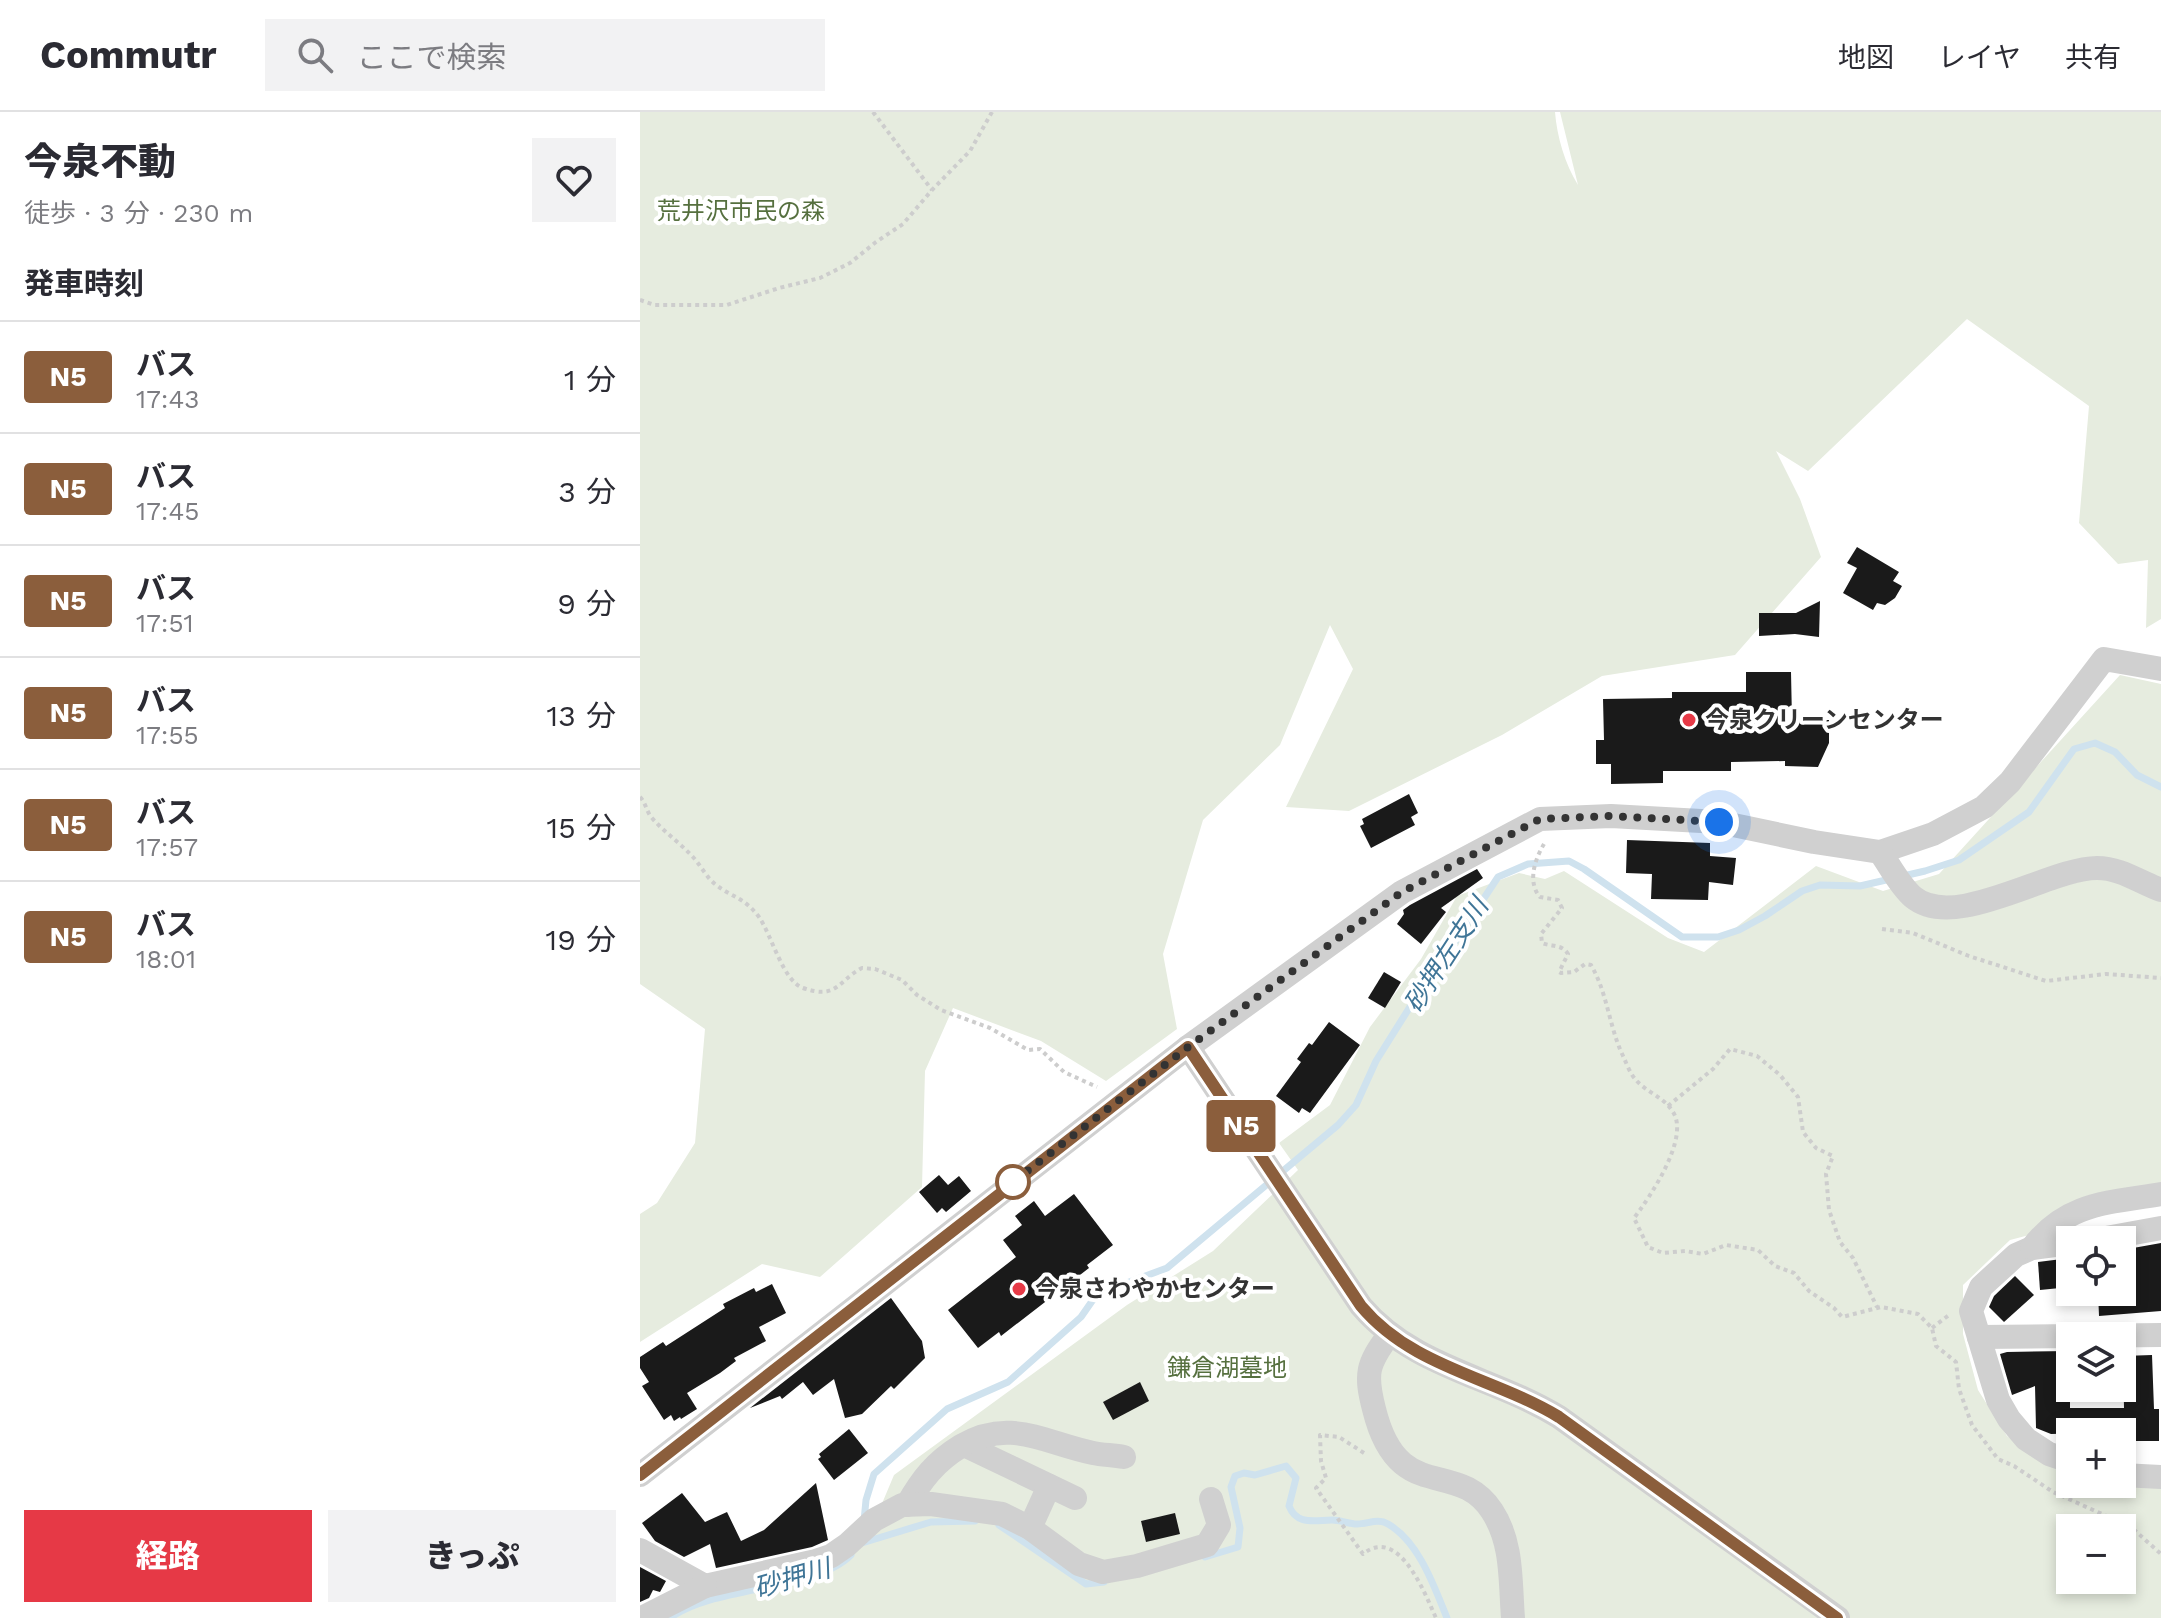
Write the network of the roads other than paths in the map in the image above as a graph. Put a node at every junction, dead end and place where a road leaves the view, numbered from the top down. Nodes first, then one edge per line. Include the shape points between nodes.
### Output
1 (2161, 669) edge
2 (1880, 852) junction
3 (2161, 890) edge
4 (1188, 1047) junction
5 (2161, 1194) edge
6 (2161, 1228) edge
7 (2136, 1233) edge
8 (2056, 1245) edge
9 (2032, 1248) junction
10 (1389, 1335) junction
11 (2161, 1335) edge
12 (1979, 1337) junction
13 (964, 1445) junction
14 (2056, 1456) edge
15 (1124, 1457) dead end
16 (640, 1475) edge
17 (2136, 1476) edge
18 (2161, 1477) edge
19 (1049, 1486) junction
20 (1075, 1498) dead end
21 (1211, 1499) dead end
22 (907, 1505) junction
23 (1030, 1528) junction
24 (640, 1550) edge
25 (705, 1586) junction
26 (642, 1618) edge
27 (1513, 1618) edge
28 (1838, 1618) edge

1 - 2 street via 2104,659 2010,782 1984,807 1933,834
2 - 3 street via 1913,897 1945,907 1975,904 2096,868 2123,872
2 - 4 street via 1719,822 1611,816 1540,819 1402,892
4 - 10 street via 1361,1306
4 - 16 street
5 - 9 street via 2104,1202 2068,1214
6 - 7 street
8 - 9 street
9 - 12 street via 2016,1255 1976,1295 1971,1311
10 - 27 street via 1368,1372 1387,1448 1420,1476 1465,1488 1491,1510 1507,1541
10 - 28 street via 1423,1356 1559,1417
11 - 12 street
12 - 14 street via 2009,1419 2026,1439
13 - 15 street via 979,1435 1009,1431
13 - 19 street
13 - 22 street via 922,1478
17 - 18 street
19 - 20 street
19 - 23 street
21 - 23 street via 1219,1525 1207,1545 1103,1572 1079,1564
22 - 23 street via 1002,1514
22 - 25 street via 874,1520 831,1556
24 - 25 street
25 - 26 street

